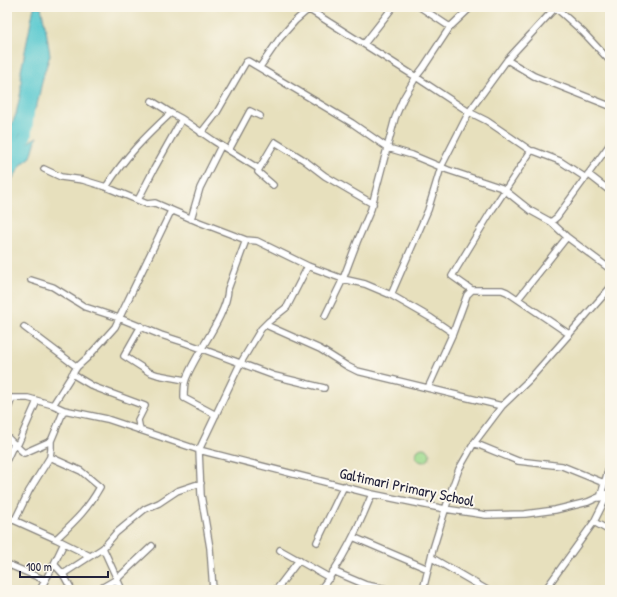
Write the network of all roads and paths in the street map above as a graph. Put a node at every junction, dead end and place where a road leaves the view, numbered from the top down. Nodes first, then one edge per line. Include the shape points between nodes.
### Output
1 (393, 7) edge
2 (420, 7) edge
3 (471, 7) edge
4 (555, 7) edge
5 (308, 8) edge
6 (450, 26) junction
7 (364, 44) junction
8 (507, 60) junction
9 (610, 62) edge
10 (260, 67) junction
11 (416, 77) junction
12 (152, 101) dead end
13 (610, 106) edge
14 (470, 112) junction
15 (171, 114) junction
16 (260, 116) dead end
17 (182, 119) junction
18 (201, 133) junction
19 (610, 144) edge
20 (221, 146) junction
21 (388, 148) junction
22 (229, 150) junction
23 (531, 152) junction
24 (441, 167) junction
25 (259, 169) junction
26 (44, 170) dead end
27 (587, 176) junction
28 (274, 185) dead end
29 (106, 187) junction
30 (505, 190) junction
31 (610, 191) edge
32 (138, 200) junction
33 (373, 204) junction
34 (171, 211) junction
35 (191, 219) junction
36 (551, 222) junction
37 (567, 237) junction
38 (246, 240) junction
39 (308, 266) junction
40 (610, 269) edge
41 (343, 279) junction
42 (31, 280) dead end
43 (610, 288) edge
44 (472, 290) junction
45 (391, 295) junction
46 (518, 299) junction
47 (326, 316) dead end
48 (119, 318) junction
49 (266, 325) junction
50 (141, 326) junction
51 (24, 327) dead end
52 (453, 333) junction
53 (569, 334) junction
54 (201, 349) junction
55 (240, 364) junction
56 (77, 367) junction
57 (72, 374) junction
58 (185, 380) junction
59 (324, 388) dead end
60 (428, 388) junction
61 (9, 398) edge
62 (37, 401) junction
63 (53, 405) junction
64 (502, 406) junction
65 (64, 410) junction
66 (7, 411) edge
67 (216, 415) junction
68 (140, 430) junction
69 (7, 437) edge
70 (51, 441) junction
71 (474, 443) junction
72 (14, 444) junction
73 (199, 450) junction
74 (50, 457) junction
75 (7, 459) edge
76 (610, 464) edge
77 (201, 483) junction
78 (604, 483) junction
79 (344, 486) junction
80 (609, 492) edge
81 (372, 494) junction
82 (600, 498) junction
83 (446, 509) junction
84 (7, 517) edge
85 (15, 520) junction
86 (594, 522) junction
87 (610, 531) edge
88 (354, 537) junction
89 (56, 539) junction
90 (317, 542) dead end
91 (64, 543) junction
92 (152, 546) dead end
93 (103, 548) junction
94 (280, 550) dead end
95 (90, 556) junction
96 (432, 558) junction
97 (299, 560) junction
98 (7, 564) edge
99 (54, 564) junction
100 (428, 569) junction
101 (333, 571) junction
102 (63, 574) junction
103 (330, 578) junction
104 (117, 579) junction
105 (45, 580) junction
106 (40, 590) edge
107 (72, 590) edge
108 (98, 590) edge
109 (122, 590) edge
110 (214, 590) edge
111 (276, 590) edge
112 (320, 590) edge
113 (392, 590) edge
114 (423, 590) edge
115 (487, 590) edge
116 (545, 590) edge

1 - 7 street
2 - 6 street
3 - 6 street
4 - 8 street
4 - 9 street via 583,32
5 - 7 street
5 - 10 street via 280,38
6 - 11 street
7 - 11 street
8 - 13 street via 534,76
8 - 14 street
10 - 18 street via 246,62 216,114
10 - 21 street
11 - 14 street
11 - 21 street via 395,118
12 - 15 street
14 - 23 street
14 - 24 street
15 - 17 street
15 - 29 street via 136,146
16 - 22 street via 250,111
17 - 18 street
17 - 32 street
18 - 20 street
19 - 27 street
20 - 22 street
20 - 35 street via 200,188
21 - 24 street
21 - 33 street
22 - 25 street
23 - 27 street via 560,162
23 - 30 street
24 - 30 street
24 - 45 street via 428,210
25 - 28 street via 258,172
25 - 33 street via 275,142 325,176
26 - 29 street via 61,177
27 - 31 street
27 - 36 street
29 - 32 street
30 - 36 street via 531,211
30 - 44 street via 452,276
32 - 34 street via 147,204 155,203
33 - 41 street
34 - 35 street
34 - 48 street
35 - 38 street
36 - 37 street
37 - 40 street
37 - 46 street
38 - 39 street via 257,241
38 - 54 street via 224,306
39 - 41 street
39 - 49 street via 286,306
41 - 45 street via 365,284
41 - 47 street
42 - 48 street via 53,287 85,307
43 - 53 street
44 - 46 street via 502,290
44 - 52 street via 466,295
45 - 52 street
46 - 53 street
48 - 50 street
48 - 56 street via 107,337
49 - 55 street
49 - 60 street via 320,350 357,371
50 - 54 street
50 - 58 street via 124,356 149,372
51 - 56 street
52 - 60 street
53 - 64 street via 529,380
54 - 55 street
54 - 58 street
55 - 59 street
55 - 67 street
56 - 57 street
57 - 63 street
57 - 68 street via 94,387 145,406 138,420
58 - 67 street via 184,398
60 - 64 street
61 - 62 street, Galtimari Primary School via 28,398
61 - 66 street
62 - 63 street, Galtimari Primary School
62 - 72 street via 18,444
63 - 65 street, Galtimari Primary School
64 - 71 street
65 - 68 street, Galtimari Primary School via 107,419
65 - 70 street
67 - 73 street
68 - 73 street, Galtimari Primary School
69 - 72 street
70 - 72 street via 24,452
70 - 74 street
71 - 78 street via 518,461 562,466
71 - 83 street via 459,469
72 - 75 street
73 - 77 street
73 - 79 street, Galtimari Primary School
74 - 85 street
74 - 89 street via 80,471 100,487 82,514
76 - 78 street
77 - 93 street via 177,491 145,509 116,533
77 - 110 street
78 - 82 street
79 - 81 street, Galtimari Primary School
79 - 90 street
80 - 82 street, Galtimari Primary School
80 - 86 street
81 - 83 street, Galtimari Primary School
81 - 88 street
82 - 83 street, Galtimari Primary School via 555,510 525,514 486,515
83 - 96 street
84 - 85 street
85 - 89 street
86 - 87 street
86 - 116 street
88 - 100 street
88 - 101 street
89 - 91 street
91 - 95 street
91 - 99 street
92 - 104 street
93 - 95 street
93 - 104 street
94 - 97 street
95 - 102 street
96 - 100 street
96 - 115 street
97 - 103 street
97 - 111 street
98 - 105 street
99 - 102 street
99 - 105 street
100 - 114 street
101 - 103 street
101 - 113 street via 366,585
102 - 107 street
103 - 112 street
104 - 108 street
104 - 109 street
105 - 106 street

